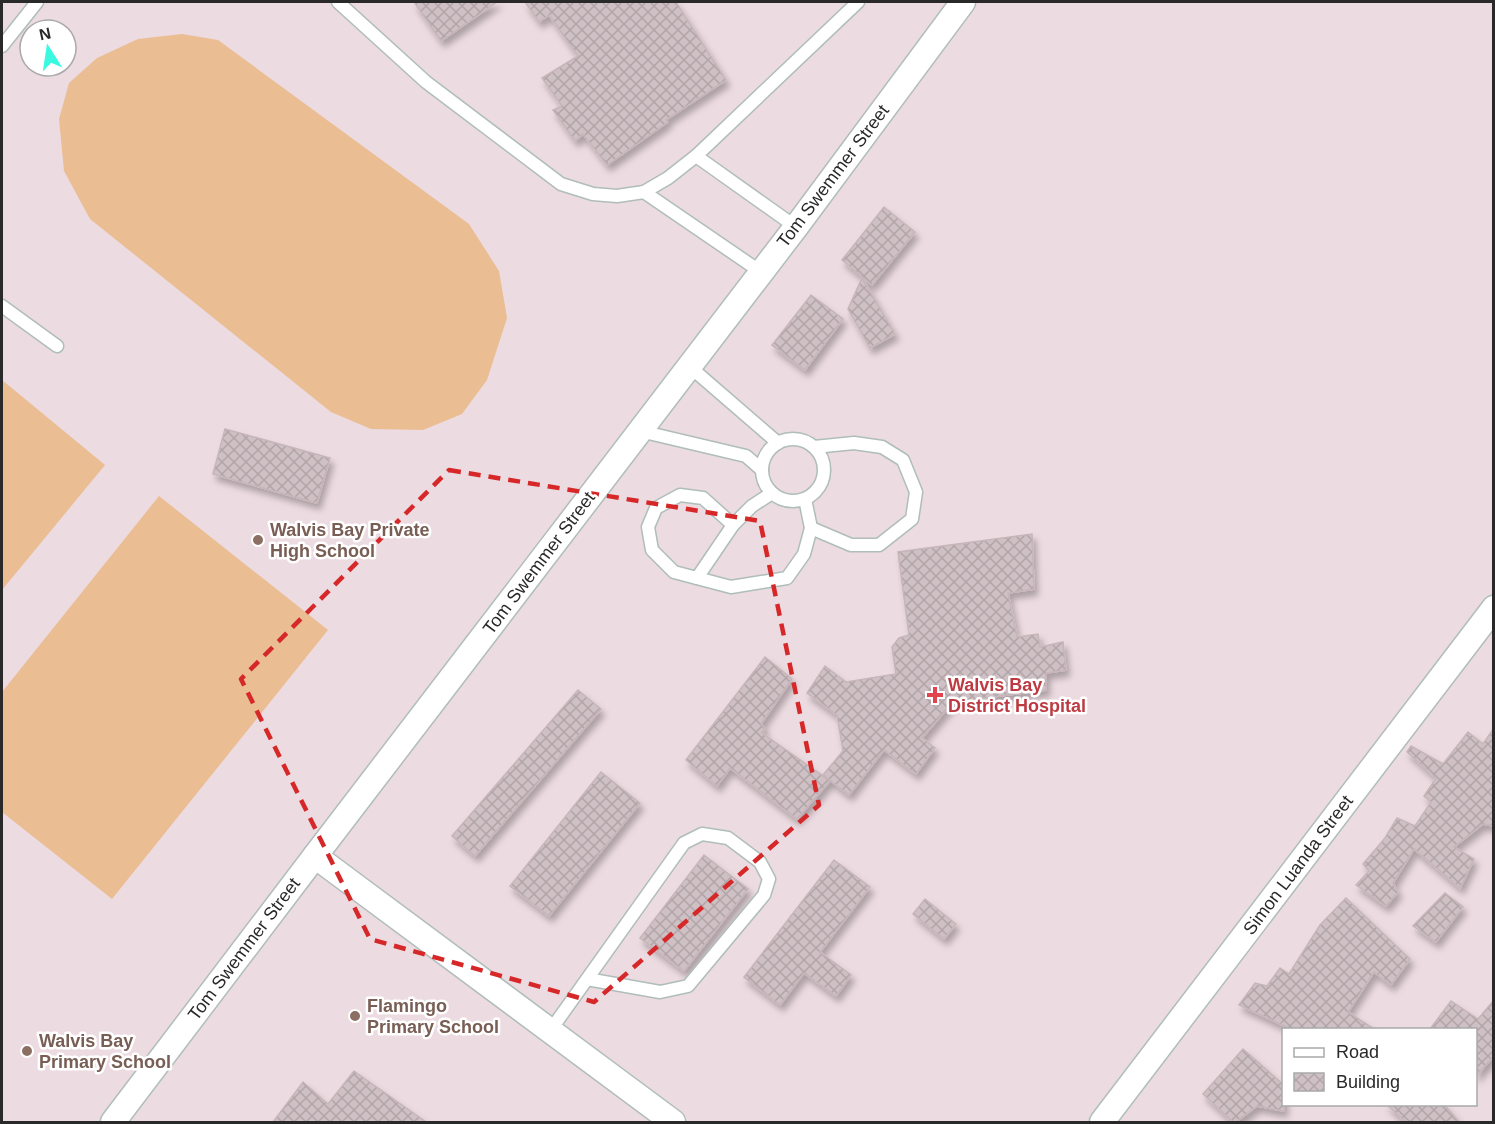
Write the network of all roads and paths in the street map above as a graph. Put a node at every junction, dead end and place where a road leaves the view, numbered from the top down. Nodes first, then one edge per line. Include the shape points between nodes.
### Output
1 (37, 2) edge
2 (338, 2) edge
3 (858, 2) edge
4 (963, 2) edge
5 (2, 46) edge
6 (696, 156) junction
7 (644, 192) junction
8 (796, 226) junction
9 (761, 272) junction
10 (2, 306) edge
11 (57, 346) dead end
12 (689, 366) junction
13 (640, 430) junction
14 (778, 443) junction
15 (814, 447) junction
16 (762, 470) junction
17 (772, 493) junction
18 (805, 499) junction
19 (733, 525) junction
20 (811, 528) junction
21 (697, 578) junction
22 (1494, 608) edge
23 (315, 856) junction
24 (587, 980) junction
25 (550, 1031) junction
26 (113, 1122) edge
27 (673, 1122) edge
28 (1102, 1122) edge

1 - 5 lane
2 - 7 lane via 426,82 561,184 593,194
3 - 6 lane
4 - 8 street, Tom Swemmer Street
6 - 7 lane
6 - 8 lane
7 - 9 lane
8 - 9 street, Tom Swemmer Street
9 - 12 street, Tom Swemmer Street
10 - 11 lane
12 - 13 street, Tom Swemmer Street
12 - 14 lane
13 - 16 lane via 746,456
13 - 23 street, Tom Swemmer Street
14 - 15 lane via 791,439
14 - 16 lane via 766,454
15 - 18 lane via 823,460 824,476 817,490
15 - 20 lane via 854,443 882,447 903,460 916,492 912,519 879,545 851,545
16 - 17 lane
17 - 18 lane via 793,501
17 - 19 lane
18 - 20 lane
19 - 21 lane
19 - 21 lane via 703,498 680,495 656,508 648,527 652,550 674,572
20 - 21 lane via 804,554 787,578 731,587
22 - 28 street, Simon Luanda Street
23 - 25 street
23 - 26 street, Tom Swemmer Street
24 - 24 lane via 684,843 702,834 728,838 760,862 769,879 764,895 688,986 660,992
24 - 25 lane
25 - 27 street

